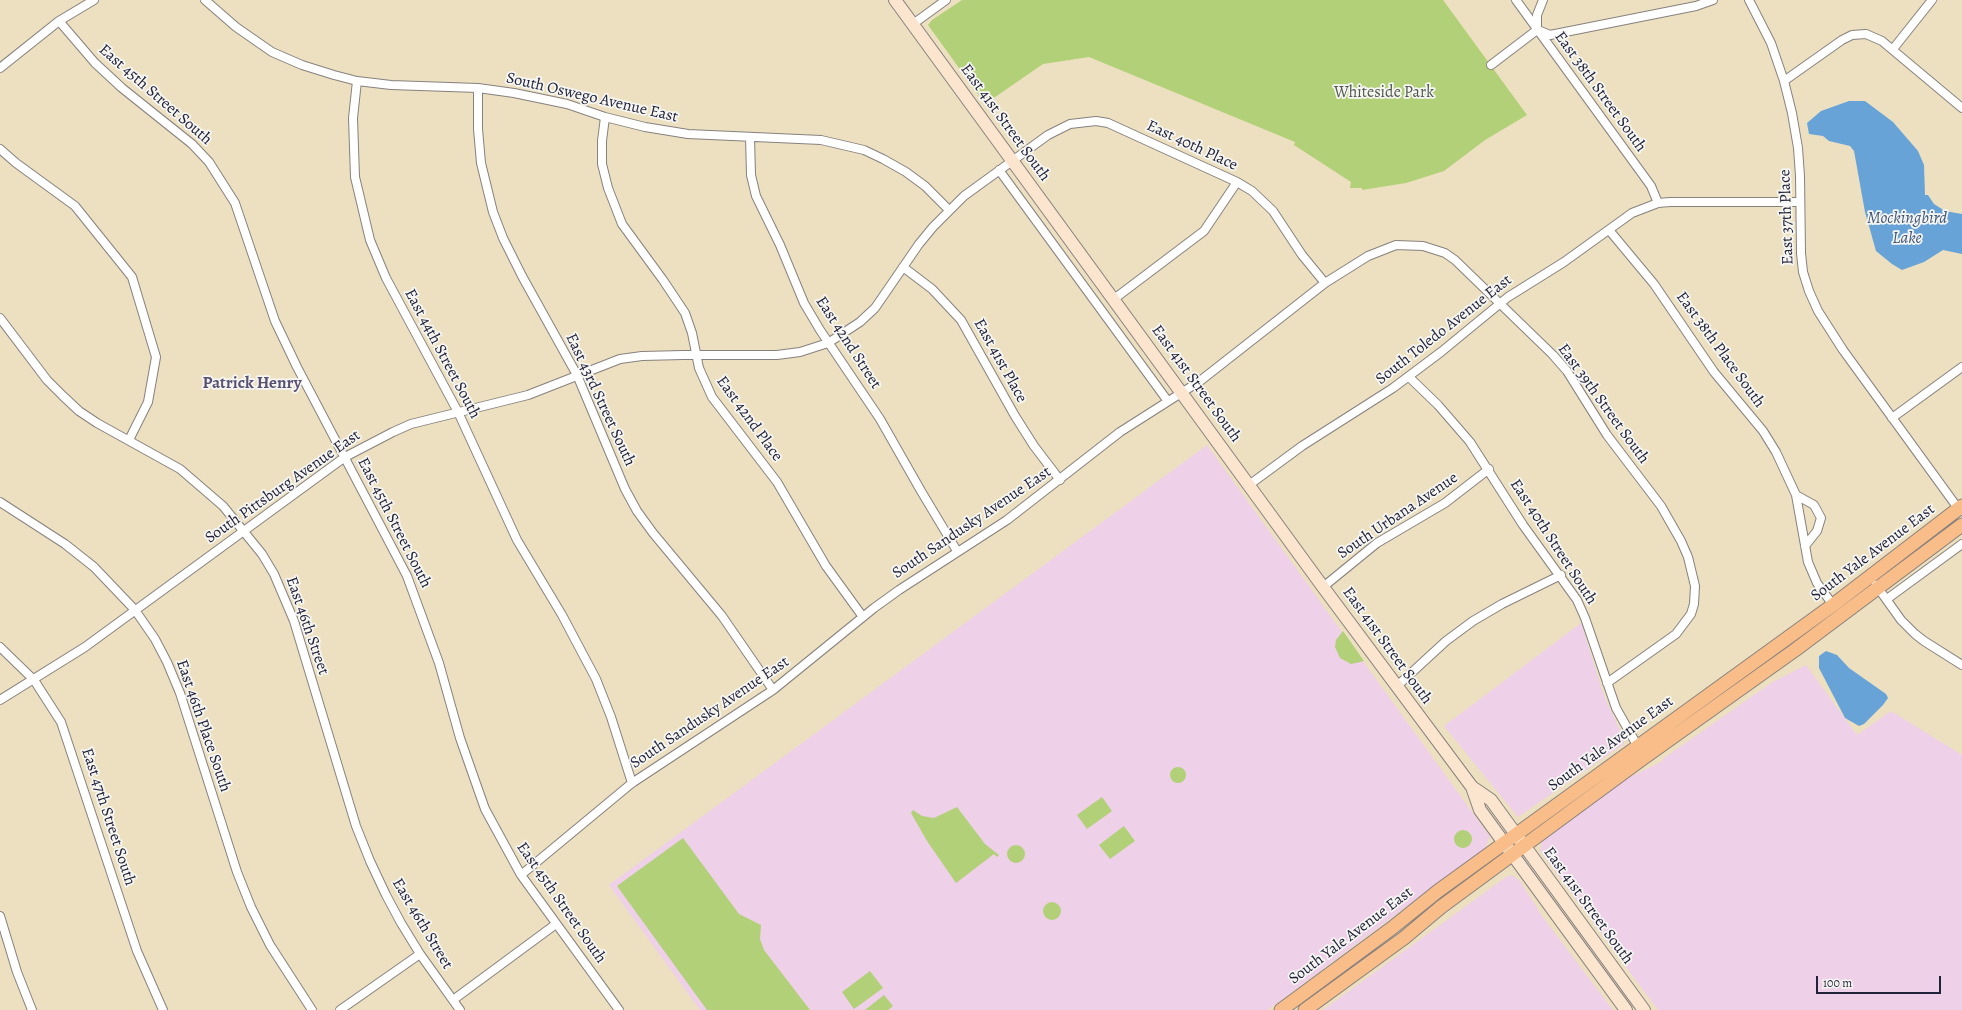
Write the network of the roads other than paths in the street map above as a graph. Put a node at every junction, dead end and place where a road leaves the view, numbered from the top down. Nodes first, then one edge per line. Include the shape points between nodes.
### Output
1 (94, 0) edge
2 (205, 0) edge
3 (895, 0) edge
4 (946, 0) edge
5 (1516, 0) edge
6 (1543, 0) edge
7 (1713, 0) edge
8 (1749, 0) edge
9 (1932, 0) edge
10 (59, 21) junction
11 (913, 24) junction
12 (1537, 30) junction
13 (1893, 49) junction
14 (1491, 65) dead end
15 (0, 68) edge
16 (357, 80) junction
17 (1784, 81) junction
18 (478, 88) junction
19 (1962, 108) edge
20 (605, 117) junction
21 (750, 137) junction
22 (0, 149) edge
23 (1013, 160) junction
24 (999, 170) junction
25 (1237, 182) junction
26 (1800, 202) junction
27 (1658, 203) junction
28 (949, 210) junction
29 (1609, 230) junction
30 (1456, 260) joint
31 (903, 267) junction
32 (1325, 283) junction
33 (1114, 299) junction
34 (1500, 303) junction
35 (0, 318) edge
36 (828, 343) junction
37 (697, 355) junction
38 (1962, 367) edge
39 (577, 375) junction
40 (1409, 376) junction
41 (1181, 392) junction
42 (1167, 400) junction
43 (458, 412) junction
44 (1892, 418) junction
45 (129, 440) junction
46 (345, 457) junction
47 (1489, 469) junction
48 (1060, 480) junction
49 (1249, 485) junction
50 (1796, 495) junction
51 (0, 502) edge
52 (1961, 509) edge
53 (1962, 525) edge
54 (244, 530) junction
55 (1962, 544) edge
56 (1804, 546) junction
57 (957, 551) junction
58 (1561, 575) junction
59 (1870, 577) junction
60 (1322, 586) junction
61 (1878, 588) junction
62 (1887, 599) junction
63 (1833, 605) junction
64 (135, 610) junction
65 (863, 617) junction
66 (0, 647) edge
67 (1962, 665) edge
68 (34, 680) junction
69 (1607, 683) junction
70 (1396, 687) junction
71 (773, 690) junction
72 (0, 700) edge
73 (1637, 745) junction
74 (632, 783) junction
75 (1472, 787) junction
76 (1516, 834) junction
77 (1504, 843) junction
78 (1525, 846) junction
79 (1512, 856) junction
80 (521, 875) junction
81 (0, 916) edge
82 (556, 924) junction
83 (420, 954) junction
84 (1352, 958) junction
85 (1344, 981) junction
86 (453, 1000) junction
87 (32, 1010) edge
88 (163, 1010) edge
89 (312, 1010) edge
90 (340, 1010) edge
91 (460, 1010) edge
92 (619, 1010) edge
93 (1281, 1010) edge
94 (1304, 1010) edge
95 (1626, 1010) edge
96 (1644, 1010) edge

1 - 10 street
2 - 16 street via 236,27 272,52 302,65
3 - 11 main road, East 41st Street South
4 - 11 street
5 - 12 street, East 38th Street South
6 - 12 street via 1537,15
7 - 12 street via 1696,6 1550,35
8 - 17 street, East 37th Place via 1771,43
9 - 13 street
10 - 15 street
10 - 46 street, East 45th Street South via 95,63 192,144 222,180 237,209 275,321
11 - 23 main road, East 41st Street South
12 - 14 street
12 - 27 street, East 38th Street South via 1651,186
13 - 17 street via 1873,36 1852,35
13 - 19 street
16 - 18 street, South Oswego Avenue East via 391,85
16 - 43 street, East 44th Street South via 352,118 355,177 370,240 386,278
17 - 26 street, East 37th Place via 1798,148
18 - 20 street, South Oswego Avenue East via 567,104
18 - 39 street, East 43rd Street South via 481,163 493,212 522,276
20 - 21 street, South Oswego Avenue East via 688,134
20 - 37 street, East 42nd Place via 602,164 614,208 622,224 685,313
21 - 28 street, South Oswego Avenue East via 821,140 864,150 906,172 925,186
21 - 36 street, East 42nd Street via 751,175 756,196 804,303
22 - 45 street via 16,164 75,206 132,277 156,357 148,402
23 - 24 street, South Pittsburg Avenue East
23 - 25 street, East 40th Place via 1064,126 1096,121 1120,128
23 - 33 main road, East 41st Street South
24 - 28 street, South Pittsburg Avenue East
24 - 42 street, East 41st Street South
25 - 32 street, East 40th Place via 1252,191 1273,211 1302,255
25 - 33 street via 1204,231
26 - 27 street
26 - 44 street, East 37th Place via 1800,253 1809,291 1828,327
27 - 29 street, South Toledo Avenue East via 1632,213
28 - 31 street, South Pittsburg Avenue East
29 - 34 street, South Toledo Avenue East
29 - 50 street, East 38th Place South via 1654,284 1714,372 1763,431 1784,466
30 - 32 street, South Sandusky Avenue East via 1429,247 1396,245 1368,256
30 - 34 street, East 39th Street South
31 - 36 street, South Pittsburg Avenue East via 869,315
31 - 48 street, East 41st Place via 932,289 961,320 1034,446
32 - 41 street, South Sandusky Avenue East via 1200,381
33 - 41 main road, East 41st Street South
34 - 40 street, South Toledo Avenue East
34 - 69 street, East 39th Street South via 1567,371 1608,435 1660,506 1688,556 1695,586 1694,604 1685,624 1676,634
35 - 45 street, East 46th Street via 47,380 63,396 79,411
36 - 37 street, South Pittsburg Avenue East via 800,352 777,355
36 - 57 street, East 42nd Street via 861,388
37 - 39 street, South Pittsburg Avenue East via 620,359
37 - 65 street, East 42nd Place via 704,381 712,397 777,482 826,566
38 - 44 street
39 - 43 street, South Pittsburg Avenue East via 528,395
39 - 71 street, East 43rd Street South via 625,489 637,510 653,534 722,616
40 - 47 street, East 40th Street South via 1438,404
40 - 49 street, South Toledo Avenue East via 1302,446
41 - 42 street, South Sandusky Avenue East
41 - 49 main road, East 41st Street South
42 - 48 street, South Sandusky Avenue East via 1120,432
43 - 46 street, South Pittsburg Avenue East via 399,429
43 - 74 street, East 44th Street South via 517,540 562,615 596,679
44 - 52 street, East 37th Place
45 - 54 street, East 46th Street via 180,469 223,506
46 - 54 street, South Pittsburg Avenue East
46 - 80 street, East 45th Street South via 407,576 440,663 473,778 485,809
47 - 58 street, East 40th Street South via 1523,525
47 - 60 street, South Urbana Avenue via 1444,503 1377,543
48 - 57 street, South Sandusky Avenue East via 1007,520
49 - 60 main road, East 41st Street South
50 - 56 street, East 38th Place South
50 - 56 street via 1814,505 1821,518 1817,531
51 - 64 street, East 46th Place South via 65,544 94,567
52 - 59 main road, South Yale Avenue East
53 - 61 main road, South Yale Avenue East
54 - 64 street, South Pittsburg Avenue East
54 - 83 street, East 46th Street via 270,567 285,598 356,826 386,896
55 - 62 street
56 - 63 street, East 38th Place South via 1812,573
57 - 65 street, South Sandusky Avenue East
58 - 69 street, East 40th Street South via 1585,618
58 - 70 street via 1473,621 1446,641
59 - 61 street
59 - 63 main road, South Yale Avenue East
60 - 70 main road, East 41st Street South
61 - 62 street
61 - 78 main road, South Yale Avenue East
62 - 67 street via 1902,620 1920,637
63 - 73 main road, South Yale Avenue East
64 - 68 street, South Pittsburg Avenue East
64 - 89 street, East 46th Place South via 161,650 180,693 237,872 251,907 270,945
65 - 71 street, South Sandusky Avenue East
66 - 68 street, East 47th Street South
68 - 72 street, South Pittsburg Avenue East
68 - 88 street, East 47th Street South via 51,704 67,737 137,951
69 - 73 street, East 40th Street South via 1616,708
70 - 75 main road, East 41st Street South
71 - 74 street, South Sandusky Avenue East
73 - 76 main road, South Yale Avenue East
74 - 80 street, South Sandusky Avenue East
75 - 76 main road, East 41st Street South via 1491,800
75 - 77 main road, East 41st Street South via 1480,810
76 - 77 main road, South Yale Avenue East
76 - 78 main road, East 41st Street South
77 - 79 main road, East 41st Street South
77 - 84 main road, South Yale Avenue East
78 - 79 main road, South Yale Avenue East
78 - 96 main road, East 41st Street South
79 - 85 main road, South Yale Avenue East
79 - 95 main road, East 41st Street South
80 - 82 street, East 45th Street South
81 - 87 street
82 - 86 street
82 - 92 street, East 45th Street South
83 - 86 street, East 46th Street
83 - 90 street
84 - 85 main road
84 - 93 main road, South Yale Avenue East
85 - 94 main road, South Yale Avenue East
86 - 91 street, East 46th Street

